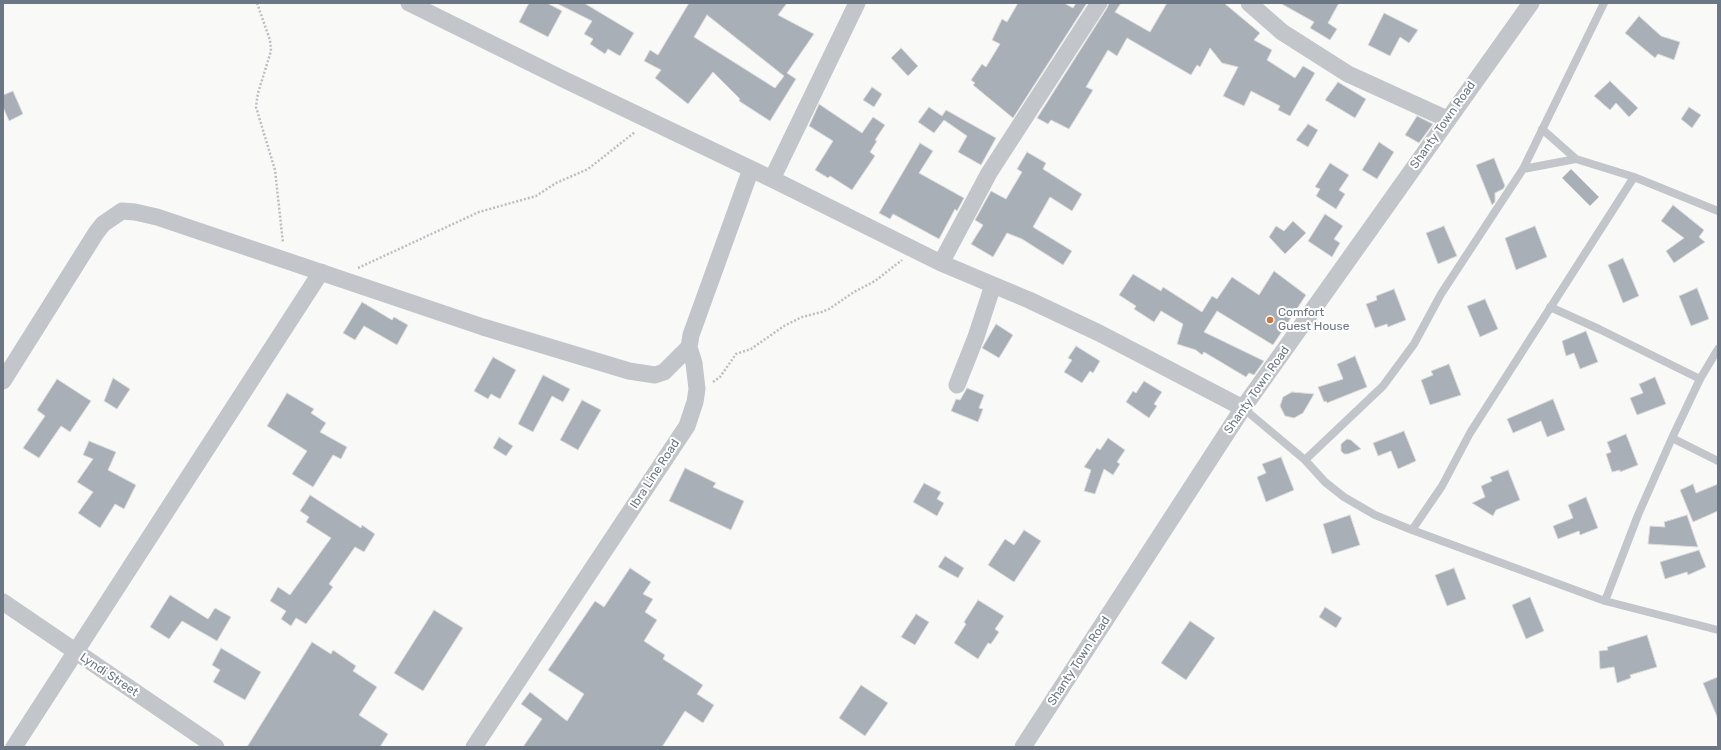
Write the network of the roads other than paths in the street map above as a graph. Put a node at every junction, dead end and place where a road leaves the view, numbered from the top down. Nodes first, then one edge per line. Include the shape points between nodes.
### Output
1 (409, 3) edge
2 (858, 3) edge
3 (1099, 3) edge
4 (1248, 3) edge
5 (1531, 3) edge
6 (1604, 3) edge
7 (1447, 119) junction
8 (1542, 128) junction
9 (1576, 159) junction
10 (751, 169) junction
11 (1522, 169) junction
12 (1634, 177) junction
13 (772, 179) junction
14 (1718, 211) edge
15 (941, 263) junction
16 (321, 272) junction
17 (993, 285) junction
18 (1550, 307) junction
19 (689, 347) junction
20 (1718, 349) edge
21 (1700, 379) junction
22 (3, 381) edge
23 (956, 385) dead end
24 (1243, 408) junction
25 (1672, 438) junction
26 (1305, 460) junction
27 (1718, 461) edge
28 (1412, 530) junction
29 (1605, 601) junction
30 (3, 602) edge
31 (1718, 630) edge
32 (76, 652) junction
33 (14, 747) edge
34 (216, 747) edge
35 (474, 747) edge
36 (1023, 747) edge

1 - 10 street
2 - 13 street
3 - 15 street via 989,174
4 - 7 street via 1282,32 1348,74
5 - 7 street, Shanty Town Road
6 - 8 lane
7 - 24 street, Shanty Town Road
8 - 9 lane
8 - 11 lane
9 - 11 lane
9 - 12 lane
10 - 13 street
10 - 19 street, Ibra Line Road via 694,322
11 - 26 lane via 1441,294 1402,363 1383,386
12 - 14 lane
12 - 18 lane
13 - 15 street
15 - 17 street
16 - 19 street via 483,327 629,372 655,375 664,372
16 - 22 street via 157,218 122,211 107,220 96,233
16 - 32 street
17 - 23 street
17 - 24 street via 1099,333
18 - 21 lane
18 - 28 lane via 1470,433 1442,486
19 - 35 street, Ibra Line Road via 697,389 687,426
20 - 21 lane
21 - 25 lane
24 - 26 lane
24 - 36 street, Shanty Town Road
25 - 27 lane
25 - 29 lane via 1638,515
26 - 28 lane via 1325,482 1344,497 1375,515
28 - 29 lane
29 - 31 lane
30 - 32 street, Lyndi Street
32 - 33 street
32 - 34 street, Lyndi Street

